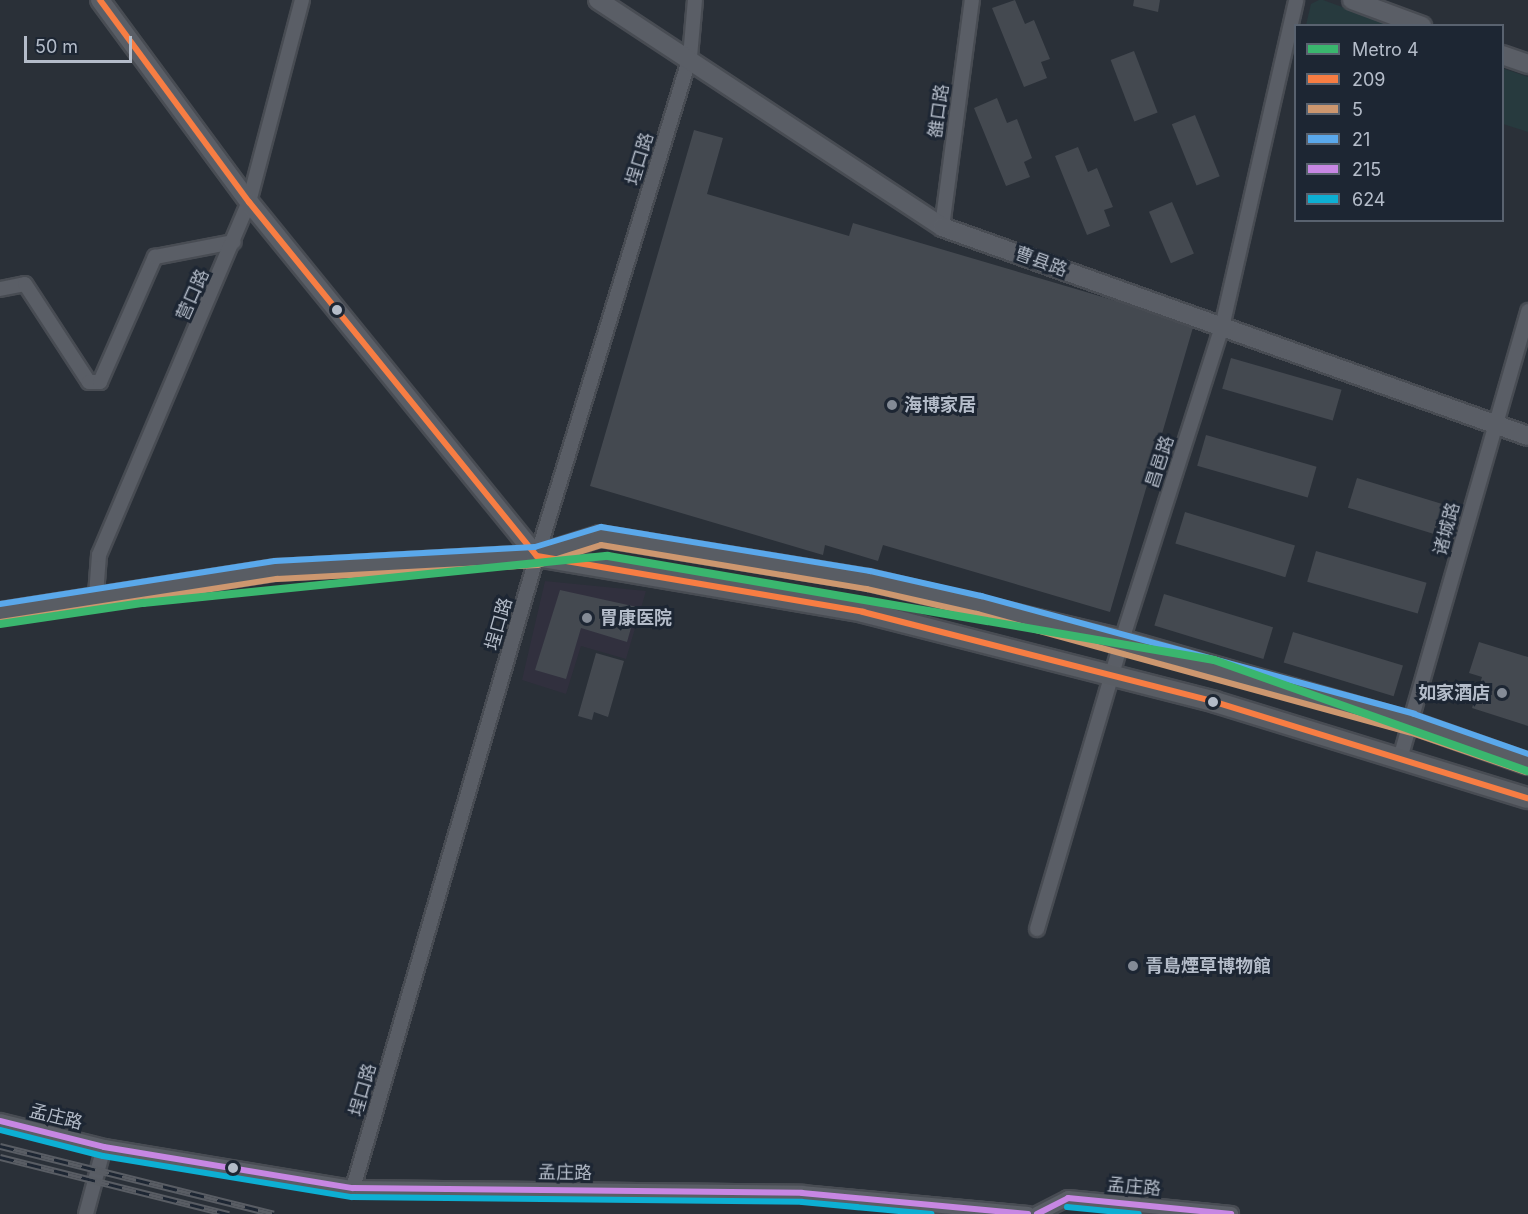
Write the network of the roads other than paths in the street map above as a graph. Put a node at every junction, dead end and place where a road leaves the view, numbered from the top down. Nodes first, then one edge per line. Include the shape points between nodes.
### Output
1 (100, 0) edge
2 (302, 0) edge
3 (598, 0) edge
4 (695, 0) edge
5 (972, 0) edge
6 (1296, 0) edge
7 (1352, 0) edge
8 (1417, 24) edge
9 (1504, 55) edge
10 (690, 57) junction
11 (1528, 64) edge
12 (249, 202) junction
13 (942, 227) junction
14 (234, 242) junction
15 (0, 289) edge
16 (1528, 311) edge
17 (1222, 327) junction
18 (1494, 424) junction
19 (1528, 436) edge
20 (537, 556) junction
21 (96, 595) junction
22 (0, 613) edge
23 (1122, 640) junction
24 (1112, 675) junction
25 (1412, 723) junction
26 (1401, 755) junction
27 (1528, 764) edge
28 (1528, 798) edge
29 (1037, 929) dead end
30 (0, 1121) edge
31 (104, 1147) junction
32 (353, 1188) junction
33 (86, 1214) edge
34 (1028, 1214) edge
35 (1037, 1214) edge
36 (1231, 1214) edge

1 - 12 street
2 - 12 street, 营口路
3 - 10 street, 曹县路
4 - 10 street, 埕口路
5 - 13 street, 雒口路
6 - 17 street, 昌邑路
7 - 8 street
9 - 11 street
10 - 13 street, 曹县路
10 - 20 street, 埕口路
12 - 14 street, 营口路
12 - 20 street
13 - 17 street, 曹县路
14 - 15 street via 155,257 100,382 89,382 26,284
14 - 21 street, 营口路 via 99,555
16 - 18 street, 诸城路
17 - 18 street, 曹县路
17 - 23 street, 昌邑路
18 - 19 street, 曹县路
18 - 25 street, 诸城路
20 - 21 main road via 276,570
20 - 23 main road via 600,536 869,580
20 - 24 main road via 863,612
20 - 32 street, 埕口路
21 - 22 main road
23 - 24 street, 昌邑路
23 - 25 main road
24 - 26 main road
24 - 29 street, 昌邑路
25 - 26 street, 诸城路
25 - 27 main road
26 - 28 main road
30 - 31 street, 孟庄路
31 - 32 street, 孟庄路
31 - 33 street
32 - 34 street, 孟庄路 via 802,1193
35 - 36 street, 孟庄路 via 1068,1198

